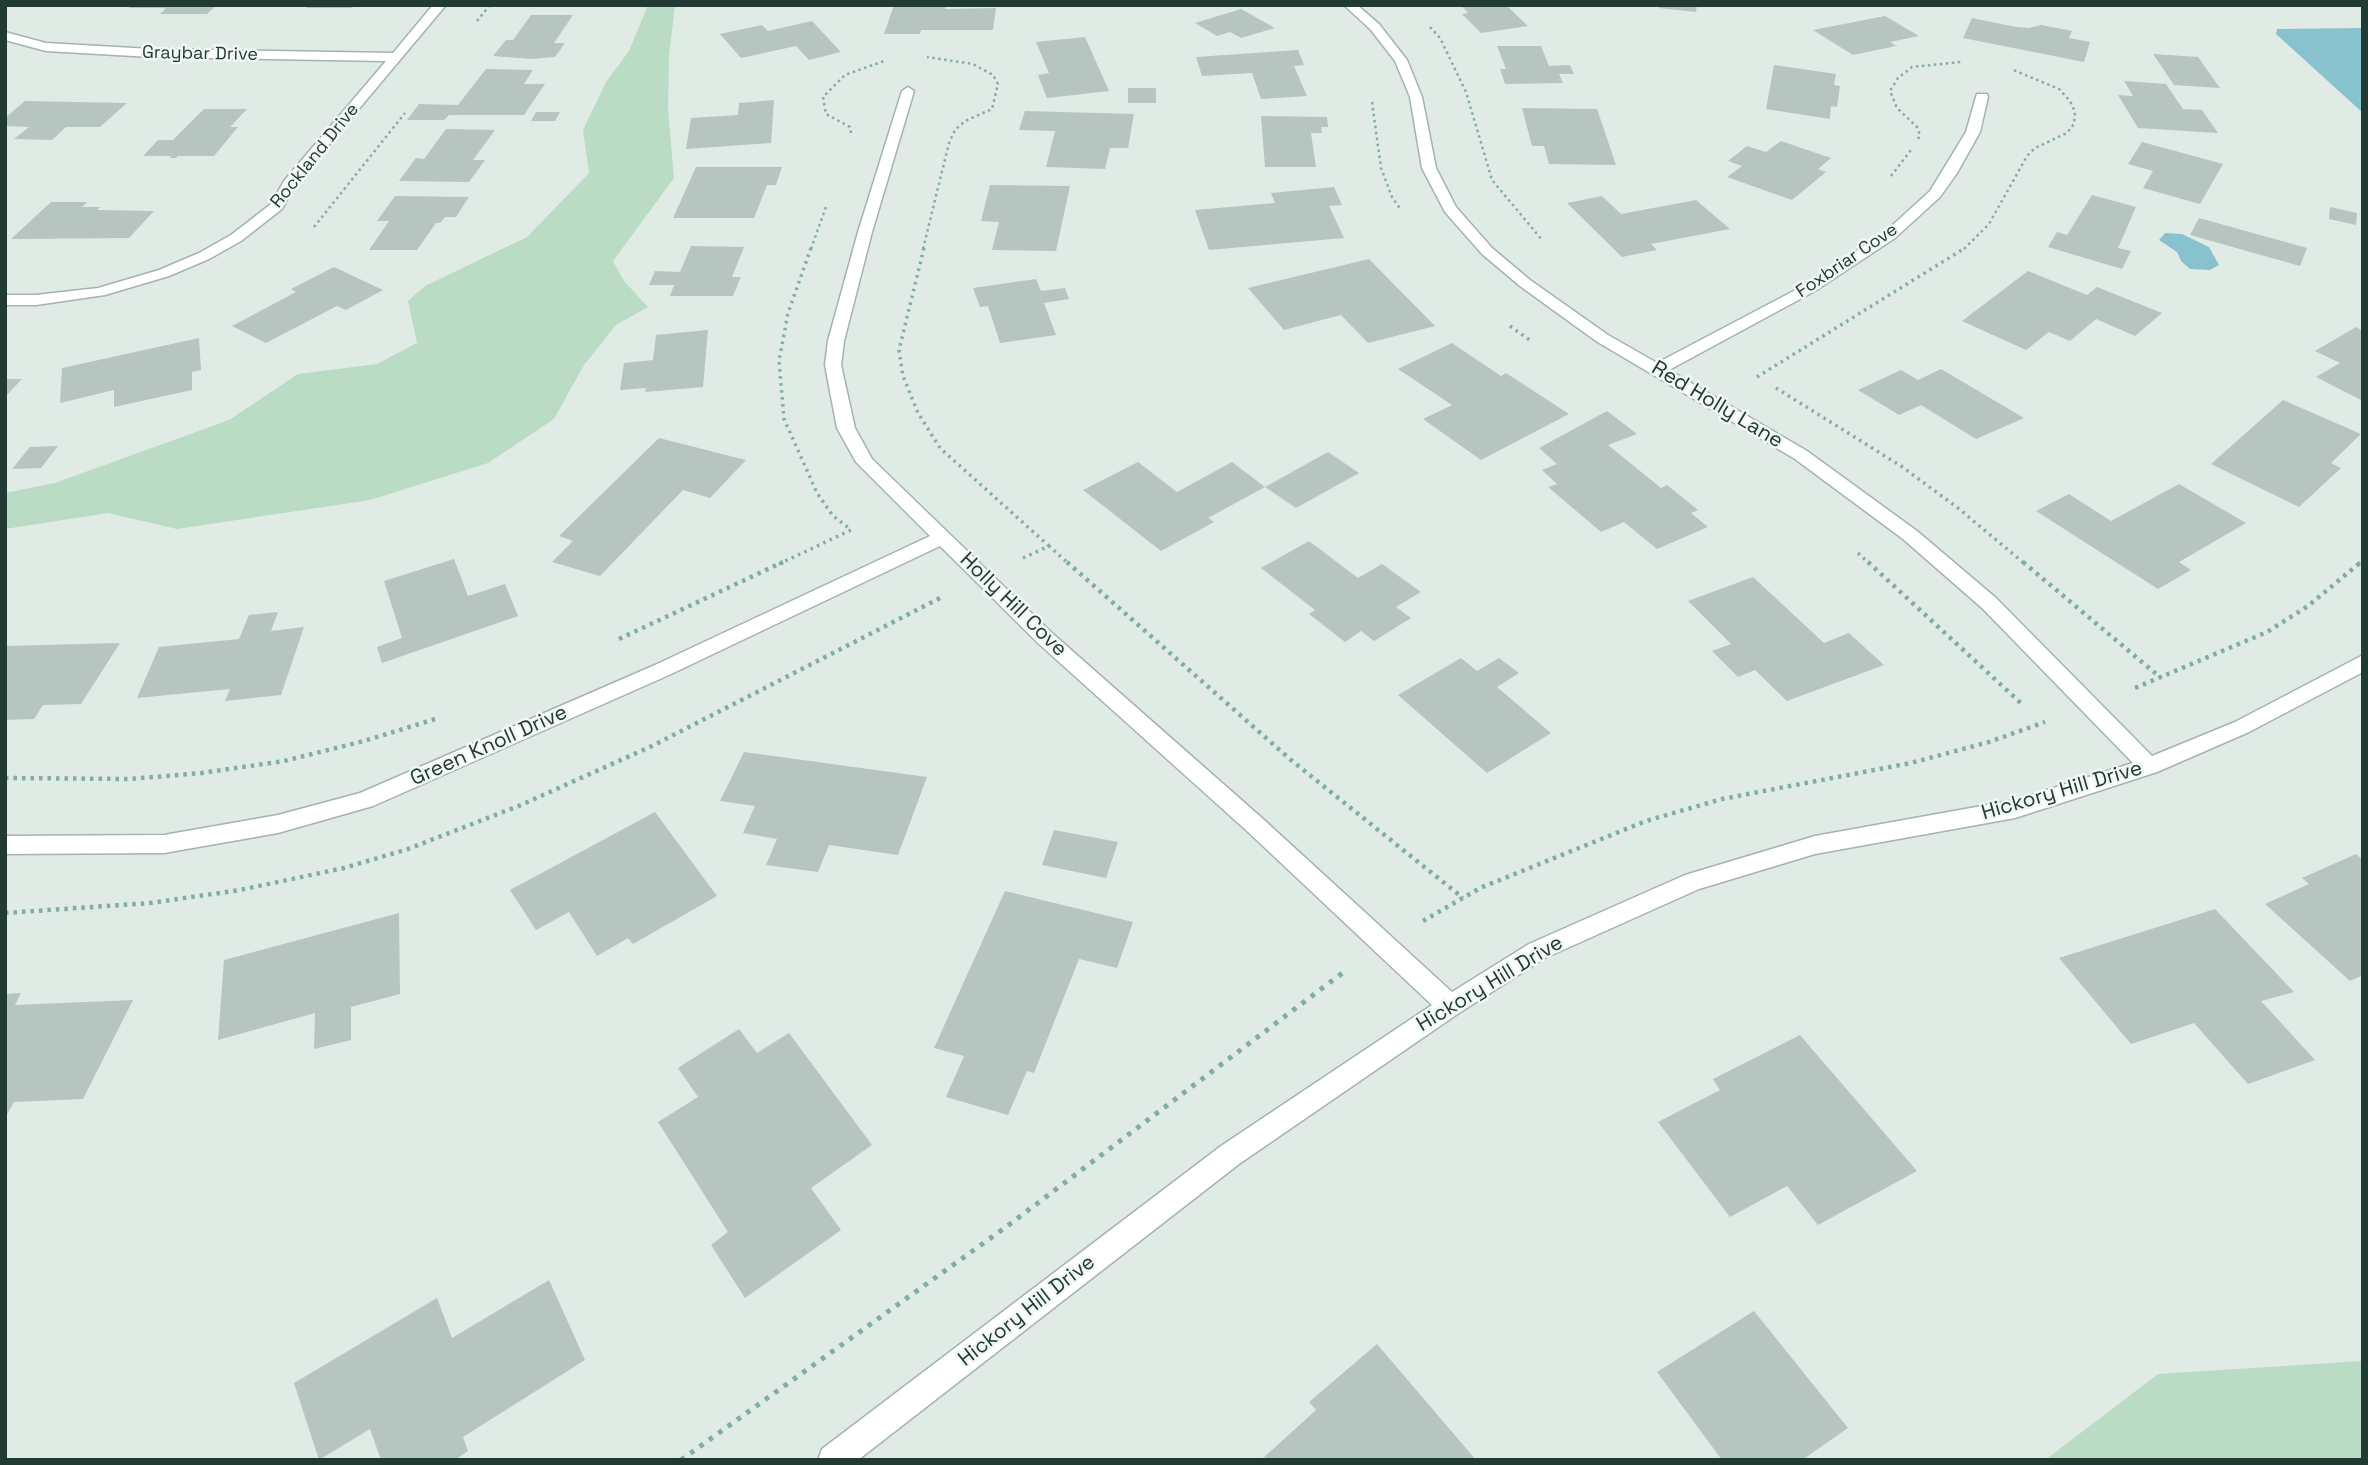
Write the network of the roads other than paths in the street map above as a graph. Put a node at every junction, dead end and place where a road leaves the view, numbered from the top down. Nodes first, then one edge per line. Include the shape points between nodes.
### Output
1 (440, 5) edge
2 (1350, 5) edge
3 (5, 36) edge
4 (397, 57) junction
5 (908, 91) dead end
6 (1982, 97) dead end
7 (5, 300) edge
8 (1657, 370) junction
9 (944, 537) junction
10 (2363, 662) edge
11 (2149, 766) junction
12 (5, 845) edge
13 (1450, 1006) junction
14 (833, 1460) edge

1 - 4 street, Rockland Drive
2 - 8 street, Red Holly Lane via 1376,27 1401,60 1416,97 1429,168 1450,209 1487,251 1525,283 1602,338
3 - 4 street, Graybar Drive via 46,47 151,53
4 - 7 street, Rockland Drive via 289,184 276,206 204,256 89,294
5 - 9 street, Holly Hill Cove via 862,244 833,365 846,428 866,461
6 - 8 street, Foxbriar Cove via 1973,132 1950,173 1935,194 1890,235 1810,288
8 - 11 street, Red Holly Lane via 1801,456 1901,528 1989,603
9 - 12 street, Green Knoll Drive via 662,670 365,800 278,824 164,844
9 - 13 street, Holly Hill Cove via 1046,639
10 - 11 street, Hickory Hill Drive via 2242,727
11 - 13 street, Hickory Hill Drive via 2015,809 1815,845 1693,882 1537,951
13 - 14 street, Hickory Hill Drive via 1230,1155

